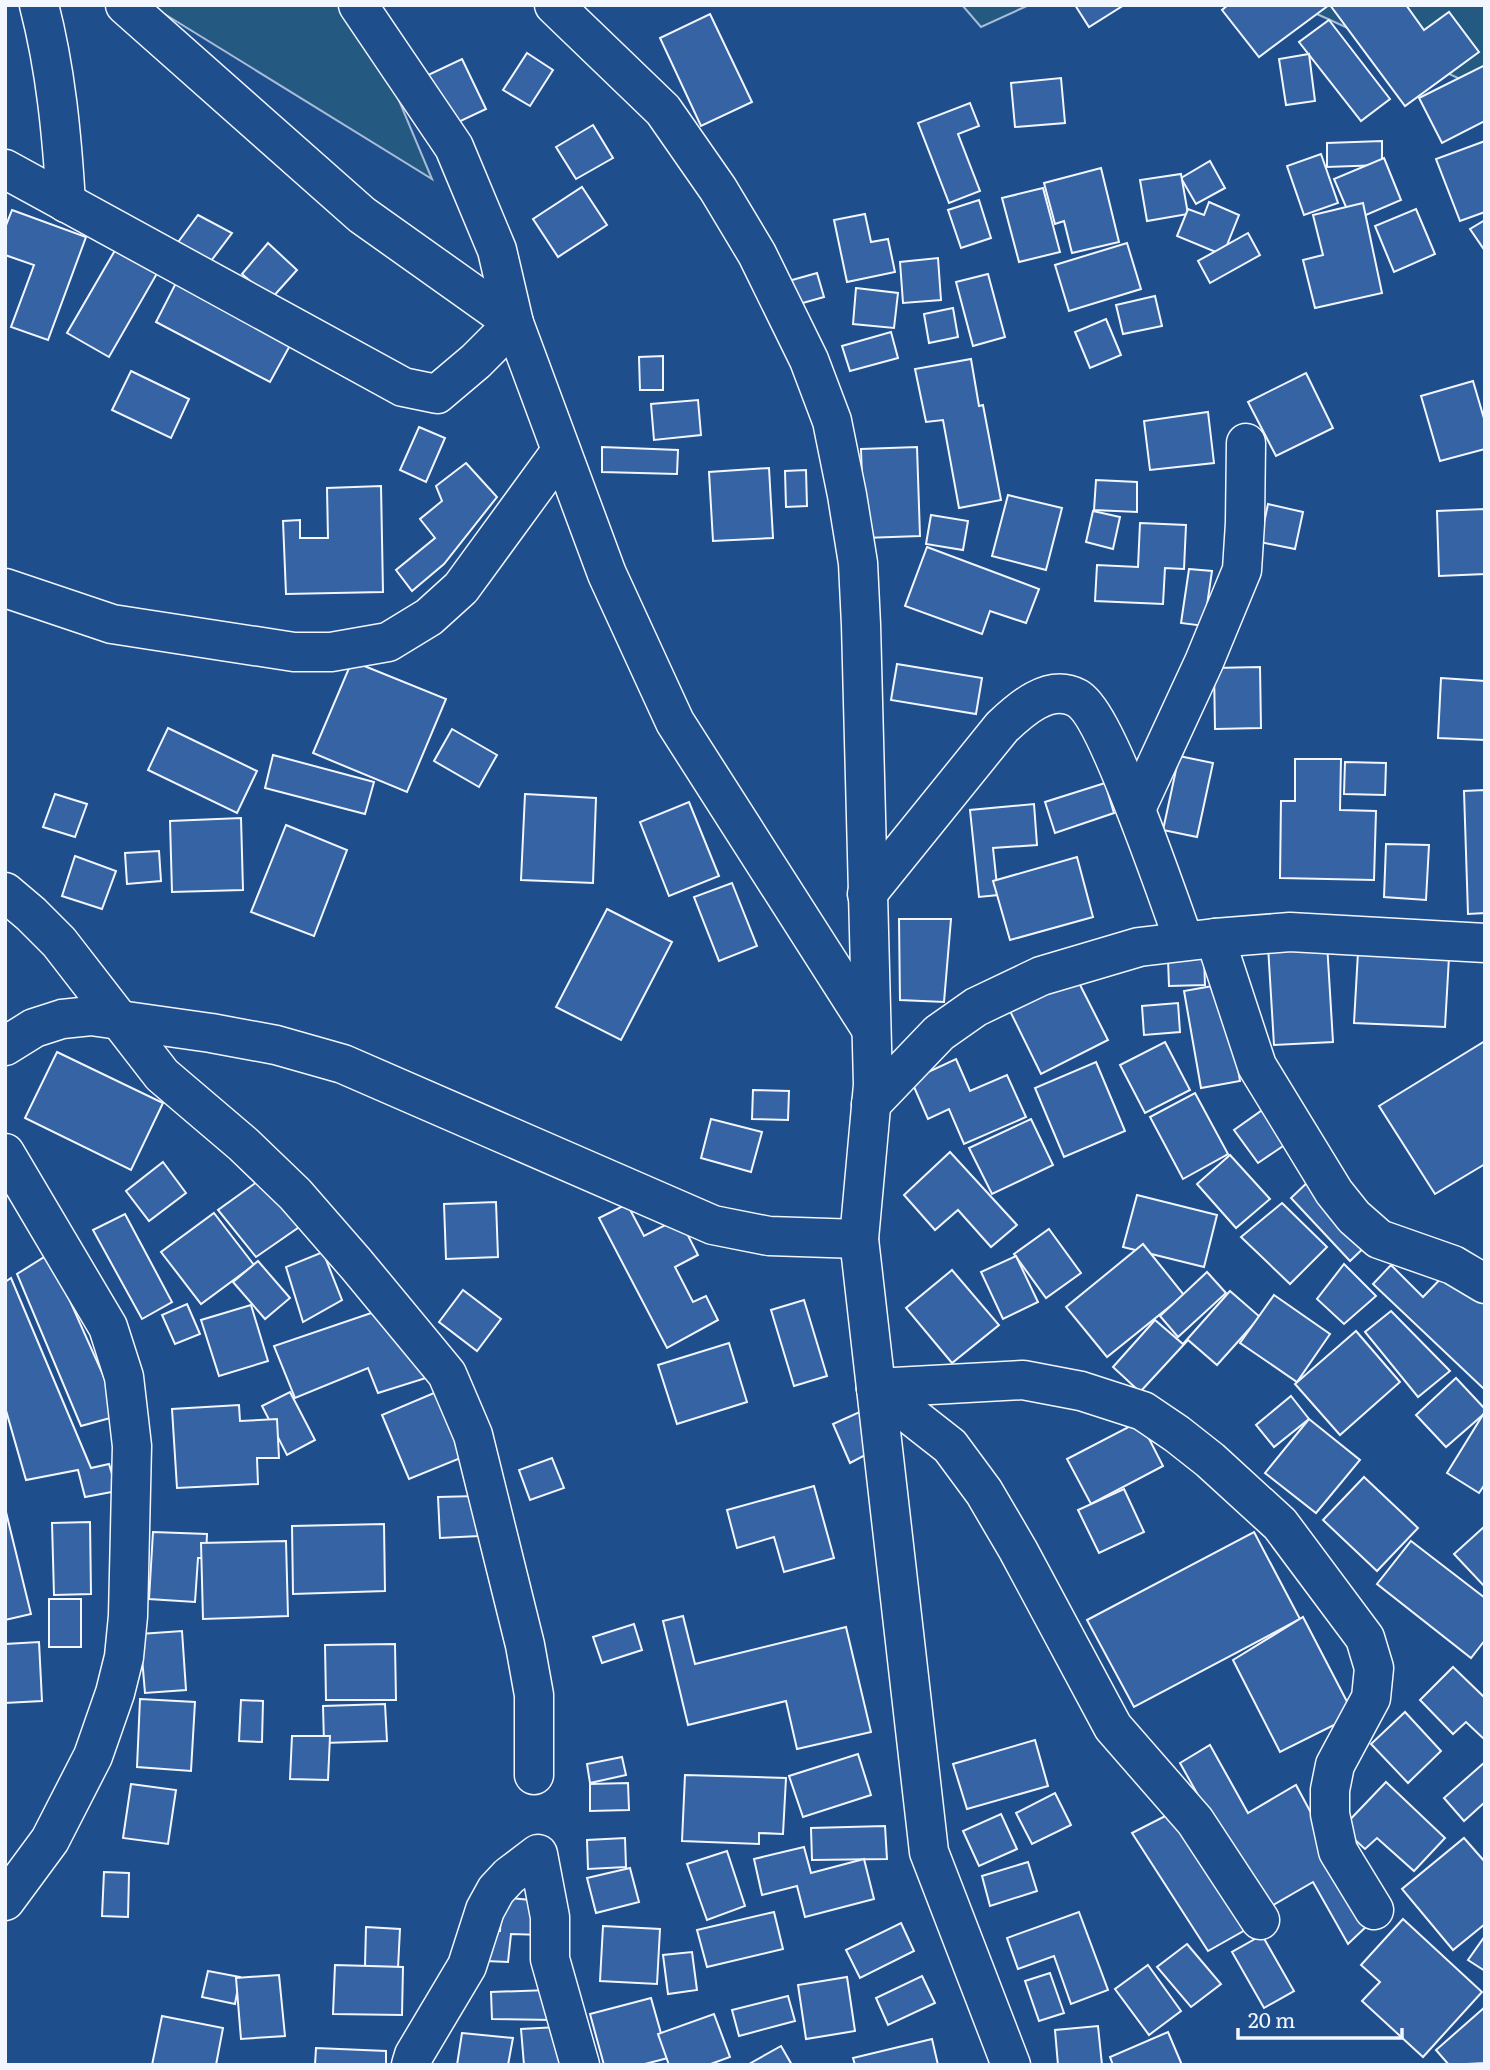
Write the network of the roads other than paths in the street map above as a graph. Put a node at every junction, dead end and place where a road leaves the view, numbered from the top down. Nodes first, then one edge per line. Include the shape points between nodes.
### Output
1 (39, 5) edge
2 (125, 5) edge
3 (358, 5) edge
4 (554, 5) edge
5 (5, 169) edge
6 (66, 203) junction
7 (514, 323) junction
8 (1246, 443) dead end
9 (561, 451) junction
10 (5, 588) edge
11 (1136, 809) junction
12 (5, 892) edge
13 (867, 894) junction
14 (1200, 939) junction
15 (1485, 943) edge
16 (121, 1021) junction
17 (870, 1029) junction
18 (5, 1046) edge
19 (871, 1104) junction
20 (5, 1153) edge
21 (859, 1239) junction
22 (1485, 1284) edge
23 (876, 1388) junction
24 (534, 1774) dead end
25 (5, 1902) edge
26 (1374, 1910) dead end
27 (1260, 1920) dead end
28 (411, 2065) edge
29 (580, 2065) edge
30 (1011, 2065) edge

1 - 6 street via 59,117
2 - 7 street via 362,215
3 - 7 street via 454,146 497,250
4 - 13 street via 663,110 718,189 757,254 809,360 832,421 858,563
5 - 6 street
6 - 7 street via 402,387 437,394
7 - 9 street
8 - 11 street via 1242,570
9 - 10 street via 461,588 429,617 388,642 331,652 295,652 112,624
9 - 17 street via 607,574 675,722
11 - 13 street via 1093,716 1078,698 1054,695 1038,699 1002,727
11 - 14 street
12 - 16 street via 59,942
13 - 17 street
14 - 15 street via 1290,932
14 - 19 street via 1139,947 1041,976 976,1007 939,1033
14 - 22 street via 1257,1066 1354,1217 1380,1239 1453,1265
16 - 18 street via 91,1016 62,1019 34,1028
16 - 21 street via 276,1045 343,1064 713,1224 769,1236
16 - 24 street via 162,1075 295,1194 447,1374 473,1435 526,1645 534,1695
17 - 19 street
19 - 21 street
20 - 25 street via 108,1327 124,1377 132,1446 128,1616 115,1693 93,1756 50,1840
21 - 23 street
23 - 26 street via 1023,1380 1081,1391 1143,1411 1210,1460 1280,1524 1365,1638 1374,1668 1371,1698 1335,1765 1330,1814 1338,1851
23 - 27 street via 950,1446 984,1492 1113,1727 1195,1821
23 - 30 street via 929,1852
28 - 29 street via 467,1966 496,1890 538,1854 550,1917 550,1959

